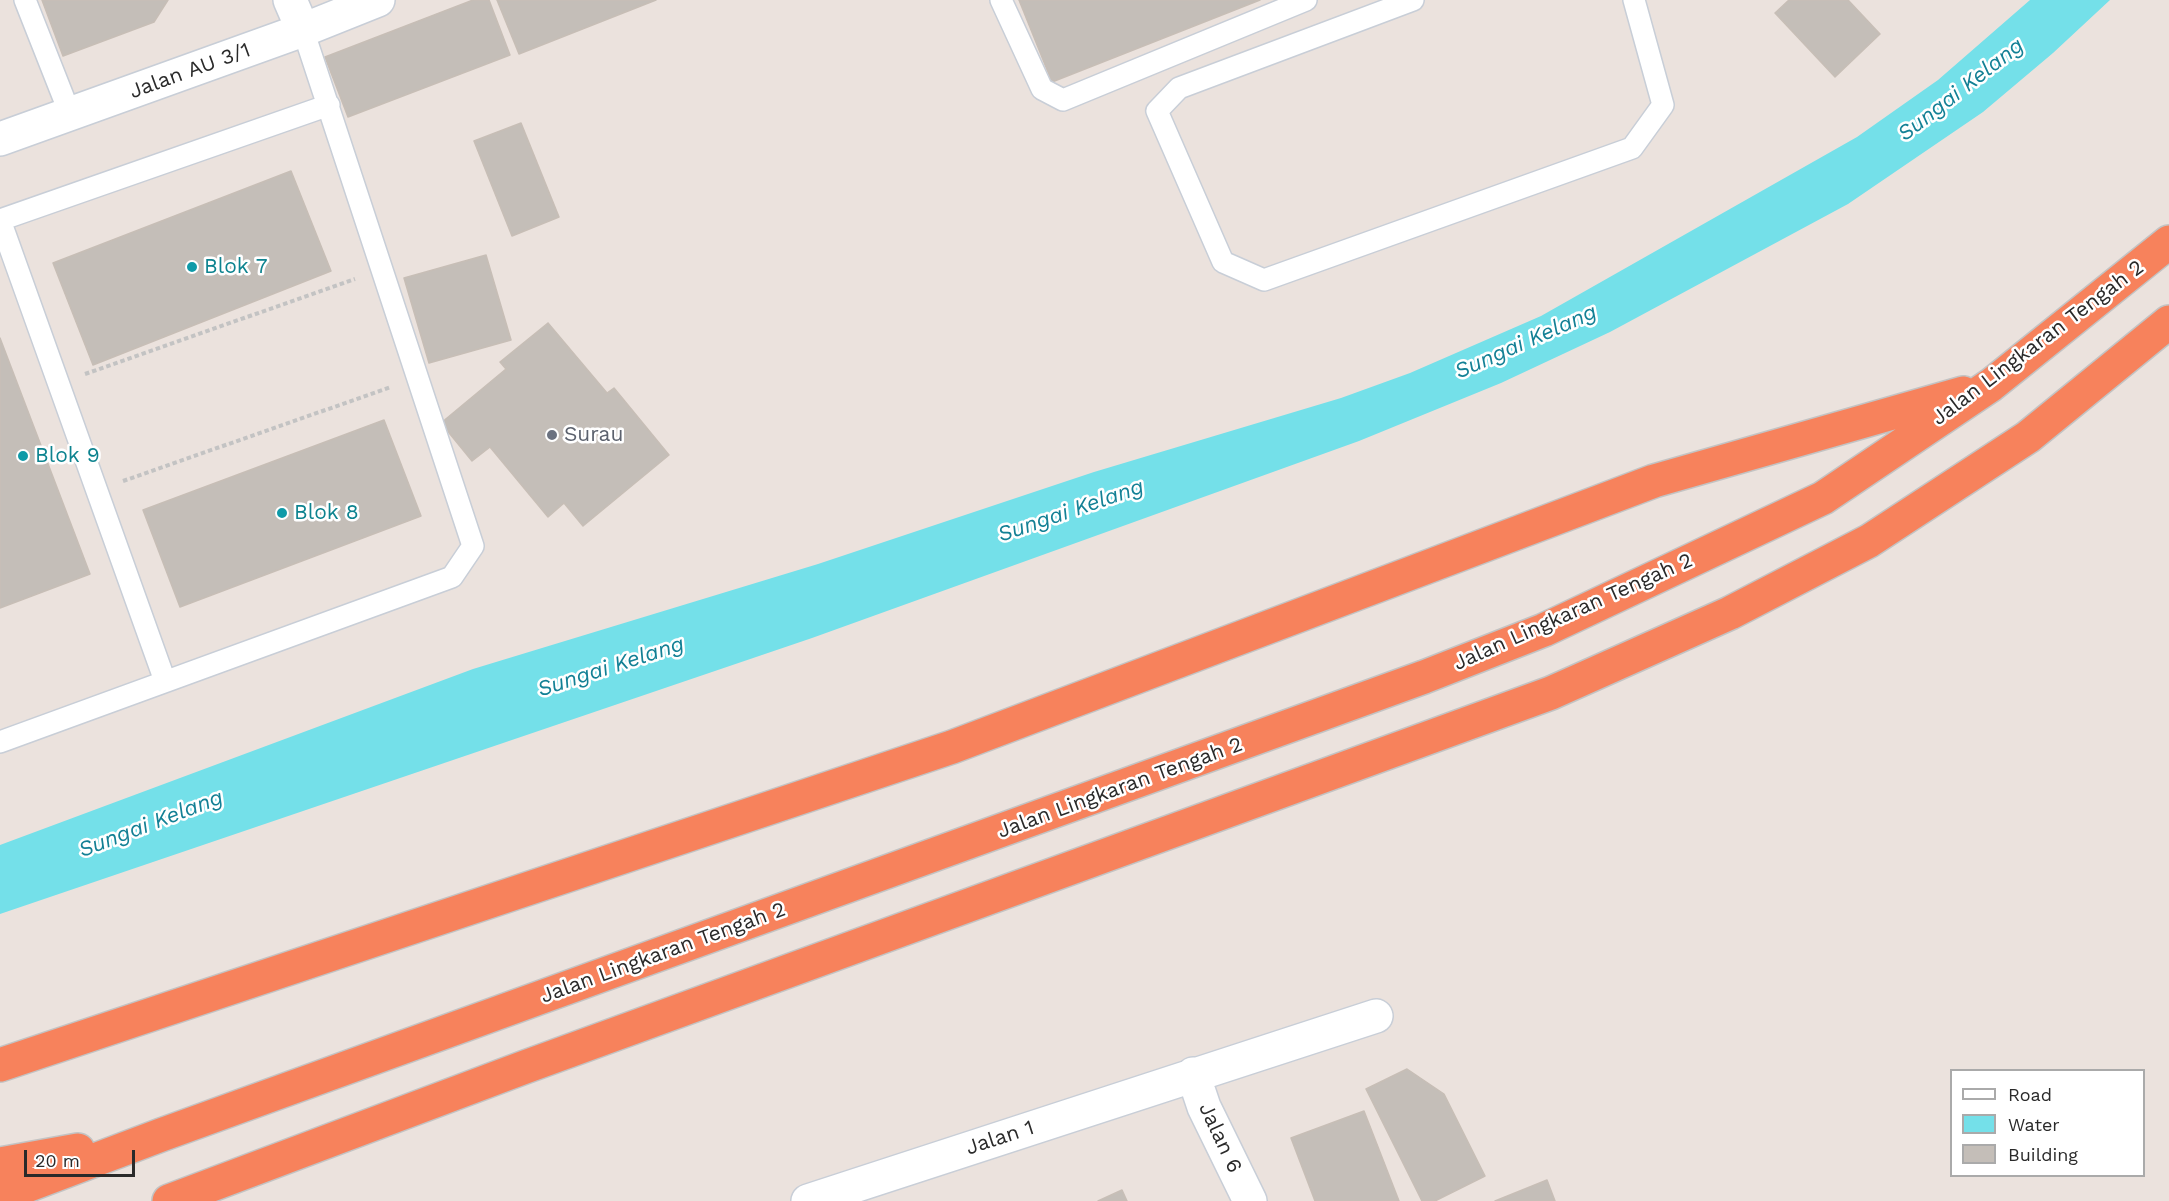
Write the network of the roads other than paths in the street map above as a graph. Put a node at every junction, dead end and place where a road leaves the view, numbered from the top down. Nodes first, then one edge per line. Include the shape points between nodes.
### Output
1 (25, 0) edge
2 (290, 0) edge
3 (378, 0) edge
4 (1001, 0) edge
5 (1306, 0) edge
6 (1413, 0) edge
7 (1634, 0) edge
8 (303, 30) junction
9 (329, 105) junction
10 (70, 114) junction
11 (0, 139) edge
12 (0, 220) edge
13 (2169, 242) edge
14 (2169, 322) edge
15 (1991, 385) junction
16 (165, 681) junction
17 (0, 742) edge
18 (1376, 1016) dead end
19 (0, 1065) edge
20 (1193, 1074) junction
21 (161, 1135) junction
22 (0, 1164) edge
23 (0, 1196) edge
24 (169, 1201) edge
25 (808, 1201) edge
26 (1250, 1201) edge

1 - 10 lane
2 - 8 street
3 - 8 street, Jalan AU 3/1
4 - 5 lane via 1042,88 1063,100
6 - 7 lane via 1179,88 1157,111 1223,262 1264,280 1632,147 1663,105
8 - 9 lane
8 - 10 street, Jalan AU 3/1
9 - 12 lane
9 - 16 lane via 472,546 452,577
10 - 11 street, Jalan AU 3/1
12 - 16 lane
13 - 15 highway, Jalan Lingkaran Tengah 2
14 - 24 highway via 2028,437 1869,541 1730,613 1551,693
15 - 19 highway via 1654,481 952,747
15 - 21 highway, Jalan Lingkaran Tengah 2 via 1823,498 1544,630
16 - 17 lane
18 - 20 street, Jalan 1
20 - 25 street, Jalan 1
20 - 26 street, Jalan 6 via 1204,1107
21 - 22 highway
21 - 23 highway, Jalan Lingkaran Tengah 2

